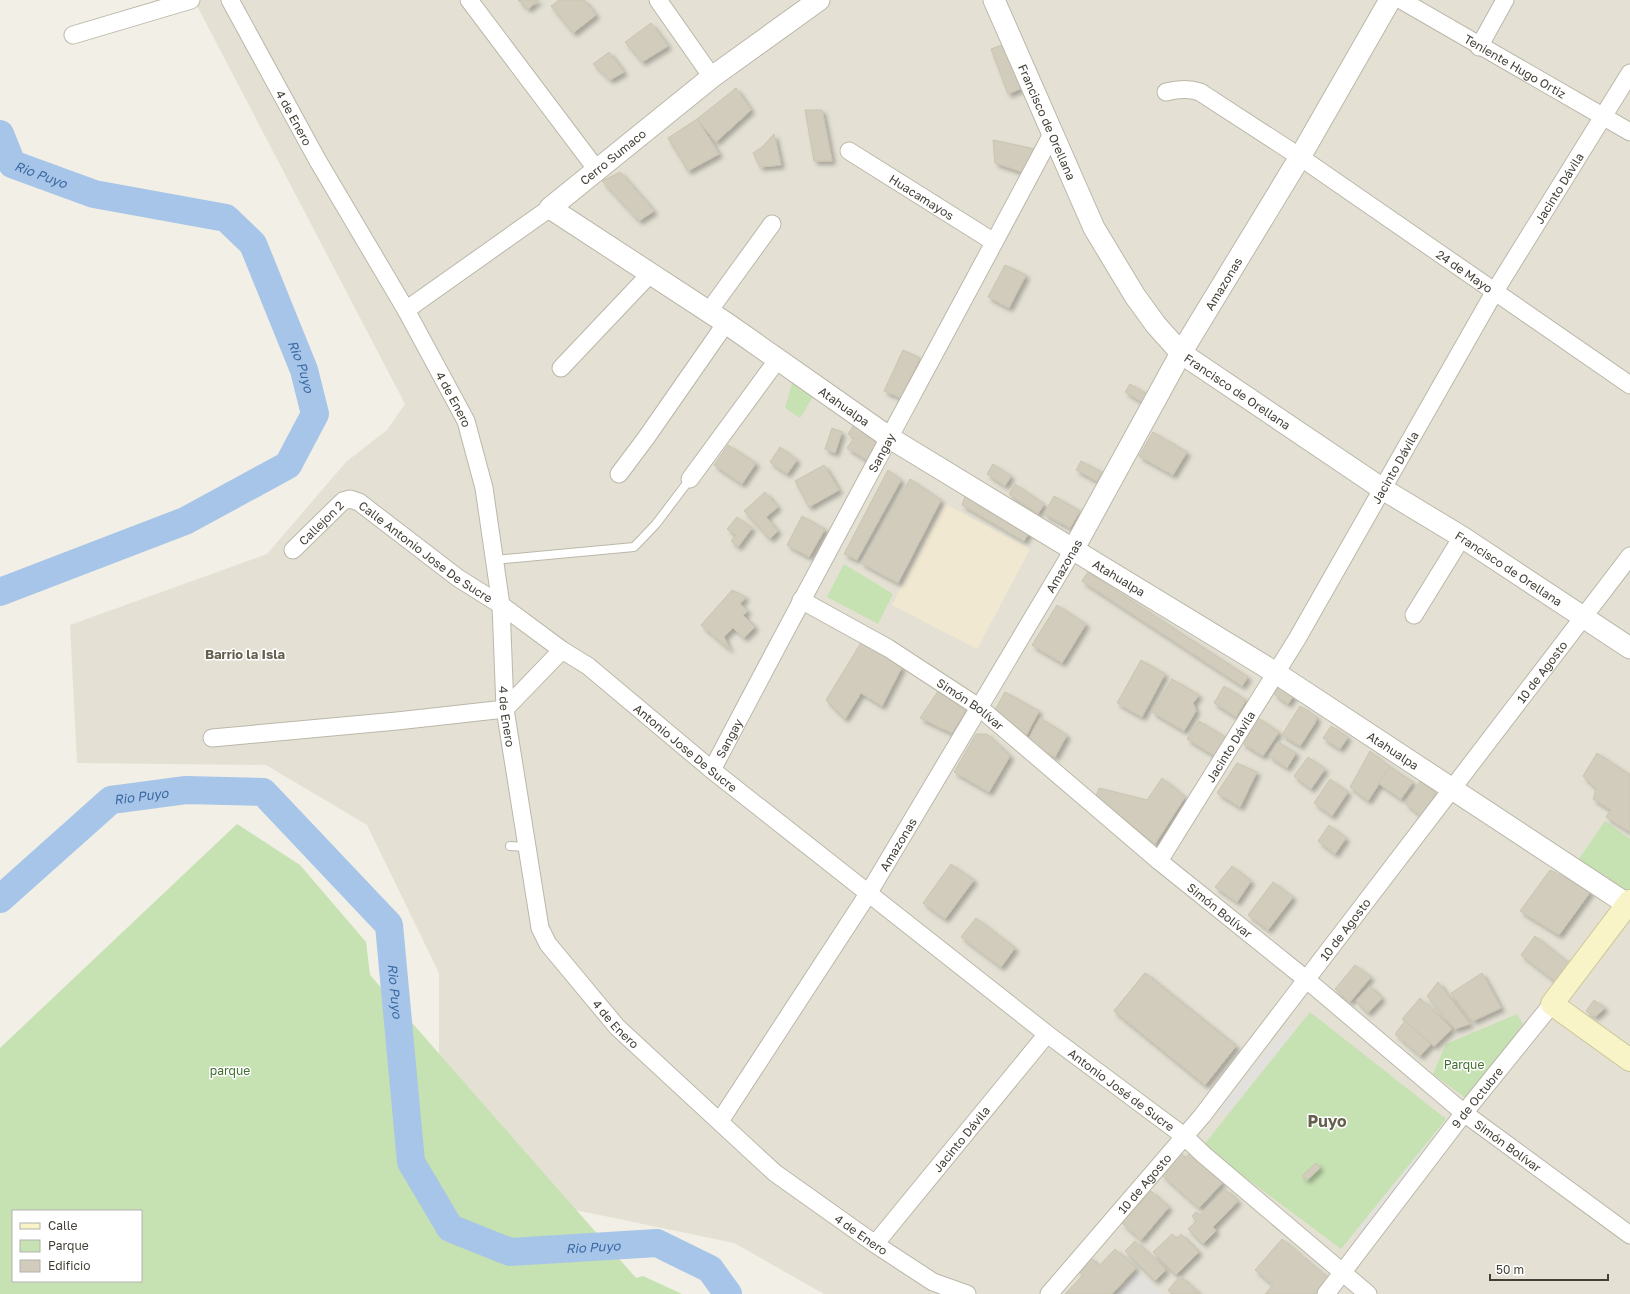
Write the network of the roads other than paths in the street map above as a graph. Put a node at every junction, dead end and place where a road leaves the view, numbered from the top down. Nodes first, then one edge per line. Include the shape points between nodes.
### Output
1 (191, 0) edge
2 (469, 0) edge
3 (658, 0) edge
4 (819, 0) edge
5 (994, 0) edge
6 (1390, 0) edge
7 (1400, 0) edge
8 (1505, 0) edge
9 (234, 3) edge
10 (74, 35) dead end
11 (1479, 47) junction
12 (1630, 73) edge
13 (712, 77) junction
14 (1166, 92) dead end
15 (1603, 116) junction
16 (1630, 132) edge
17 (1052, 134) junction
18 (849, 151) dead end
19 (1300, 157) junction
20 (597, 170) junction
21 (550, 208) junction
22 (772, 224) dead end
23 (994, 242) junction
24 (650, 274) junction
25 (1495, 291) junction
26 (406, 310) junction
27 (709, 311) junction
28 (726, 323) junction
29 (1181, 352) junction
30 (778, 359) junction
31 (561, 368) dead end
32 (1630, 385) edge
33 (890, 438) junction
34 (619, 474) dead end
35 (690, 479) joint
36 (1381, 488) junction
37 (350, 500) joint
38 (1462, 537) junction
39 (293, 550) dead end
40 (1073, 550) junction
41 (1630, 556) edge
42 (495, 560) junction
43 (801, 600) junction
44 (501, 605) junction
45 (1414, 615) dead end
46 (1583, 617) junction
47 (1630, 648) edge
48 (562, 650) junction
49 (1276, 673) junction
50 (980, 708) junction
51 (505, 709) junction
52 (212, 738) dead end
53 (712, 770) junction
54 (1452, 790) junction
55 (510, 846) dead end
56 (527, 846) junction
57 (1160, 861) junction
58 (868, 894) junction
59 (1629, 904) edge
60 (1307, 980) junction
61 (1552, 1004) junction
62 (1047, 1034) junction
63 (1630, 1060) edge
64 (1464, 1113) junction
65 (720, 1121) junction
66 (1184, 1136) junction
67 (1630, 1235) edge
68 (876, 1244) junction
69 (1342, 1273) junction
70 (967, 1294) edge
71 (1049, 1294) edge
72 (1326, 1294) edge
73 (1368, 1294) edge

1 - 10 street
2 - 20 street
3 - 13 street
4 - 13 street, Cerro Sumaco
5 - 17 street, Francisco de Orellana
6 - 19 street, Amazonas
7 - 11 street, Teniente Hugo Ortiz
8 - 11 street
9 - 26 street, 4 de Enero via 318,161
11 - 15 street, Teniente Hugo Ortiz
12 - 15 street, Jacinto Dávila
13 - 20 street, Cerro Sumaco
14 - 19 street, 24 de Mayo via 1178,88 1200,92
15 - 16 street, Teniente Hugo Ortiz
15 - 25 street, Jacinto Dávila
17 - 23 street, Sangay
17 - 29 street, Francisco de Orellana via 1094,228 1135,296 1156,325
18 - 23 street, Huacamayos
19 - 25 street, 24 de Mayo
19 - 29 street, Amazonas
20 - 21 street, Cerro Sumaco
21 - 24 street, Atahualpa
21 - 26 street, Cerro Sumaco
22 - 27 street
23 - 33 street, Sangay
24 - 27 street, Atahualpa
24 - 31 street
25 - 32 street, 24 de Mayo
25 - 36 street, Jacinto Dávila
26 - 42 street, 4 de Enero via 466,421 484,488
27 - 28 street, Atahualpa
28 - 30 street, Atahualpa
28 - 34 street
29 - 36 street, Francisco de Orellana
29 - 40 street, Amazonas
30 - 33 street, Atahualpa
30 - 35 street
33 - 40 street, Atahualpa
33 - 43 street, Sangay
35 - 42 lane via 656,524 634,547
36 - 38 street, Francisco de Orellana
36 - 49 street, Jacinto Dávila
37 - 39 street, Callejon 2 via 343,501
37 - 44 street, Calle Antonio Jose De Sucre via 359,502 458,578
38 - 45 street
38 - 46 street, Francisco de Orellana
40 - 49 street, Atahualpa
40 - 50 street, Amazonas
41 - 46 street, 10 de Agosto
42 - 44 street, 4 de Enero
43 - 50 street, Simón Bolívar via 888,648
43 - 53 street, Sangay
44 - 48 street, Antonio Jose De Sucre
44 - 51 street, 4 de Enero
46 - 47 street, Francisco de Orellana
46 - 54 street, 10 de Agosto
48 - 51 street
48 - 53 street, Antonio Jose De Sucre via 588,666
49 - 54 street, Atahualpa
49 - 57 street, Jacinto Dávila
50 - 57 street, Simón Bolívar
50 - 58 street, Amazonas
51 - 52 street via 397,722
51 - 56 street, 4 de Enero
53 - 58 street, Antonio Jose De Sucre
54 - 59 street, Atahualpa
54 - 60 street, 10 de Agosto
55 - 56 lane
56 - 65 street, 4 de Enero via 540,928 548,944 617,1027
57 - 60 street, Simón Bolívar
58 - 62 street, Antonio José de Sucre
58 - 65 street, Amazonas
59 - 61 main road, 9 de Octubre
60 - 64 street, Simón Bolívar
60 - 66 street, 10 de Agosto
61 - 63 main road
61 - 64 street, 9 de Octubre
62 - 66 street, Antonio José de Sucre
62 - 68 street, Jacinto Dávila
64 - 67 street, Simón Bolívar
64 - 69 street, 9 de Octubre
65 - 68 street, 4 de Enero via 775,1173
66 - 69 street, Antonio José de Sucre
66 - 71 street, 10 de Agosto
68 - 70 street, 4 de Enero via 933,1282
69 - 72 street, 9 de Octubre
69 - 73 street, Antonio José de Sucre

